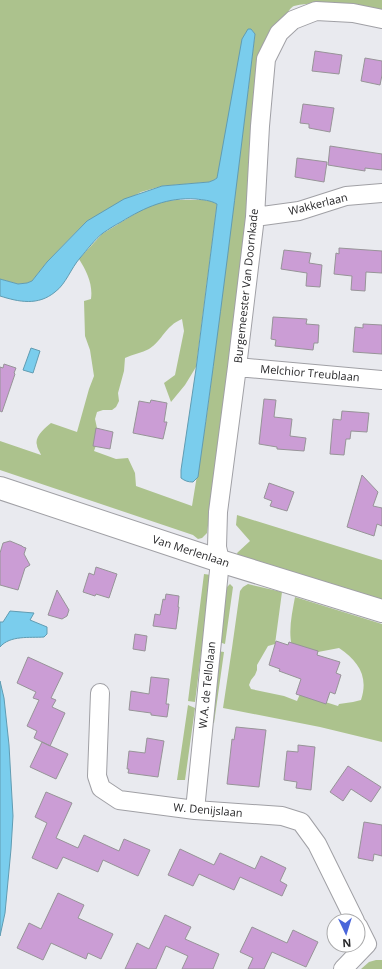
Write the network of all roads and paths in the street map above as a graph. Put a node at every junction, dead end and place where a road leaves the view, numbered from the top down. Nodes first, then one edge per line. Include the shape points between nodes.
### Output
1 (382, 19) edge
2 (382, 192) edge
3 (255, 216) junction
4 (237, 367) junction
5 (382, 380) edge
6 (0, 488) edge
7 (220, 561) junction
8 (382, 611) edge
9 (100, 693) dead end
10 (195, 810) junction
11 (352, 913) edge
12 (366, 936) edge
13 (374, 945) edge
14 (343, 969) edge

1 - 3 street, Burgemeester Van Doornkade via 353,13 316,11 293,20 279,33 266,60
2 - 3 street, Wakkerlaan via 346,196 299,211
3 - 4 street, Burgemeester Van Doornkade
4 - 5 street, Melchior Treublaan
4 - 7 street, Burgemeester Van Doornkade via 218,512 217,547
6 - 7 main road, Van Merlenlaan
7 - 8 main road, Van Merlenlaan
7 - 10 street, W.A. de Tellolaan
9 - 10 street, W. Denijslaan via 97,776 101,788 119,800
10 - 11 street, W. Denijslaan via 282,816 301,822 317,844
12 - 13 street
13 - 14 street

